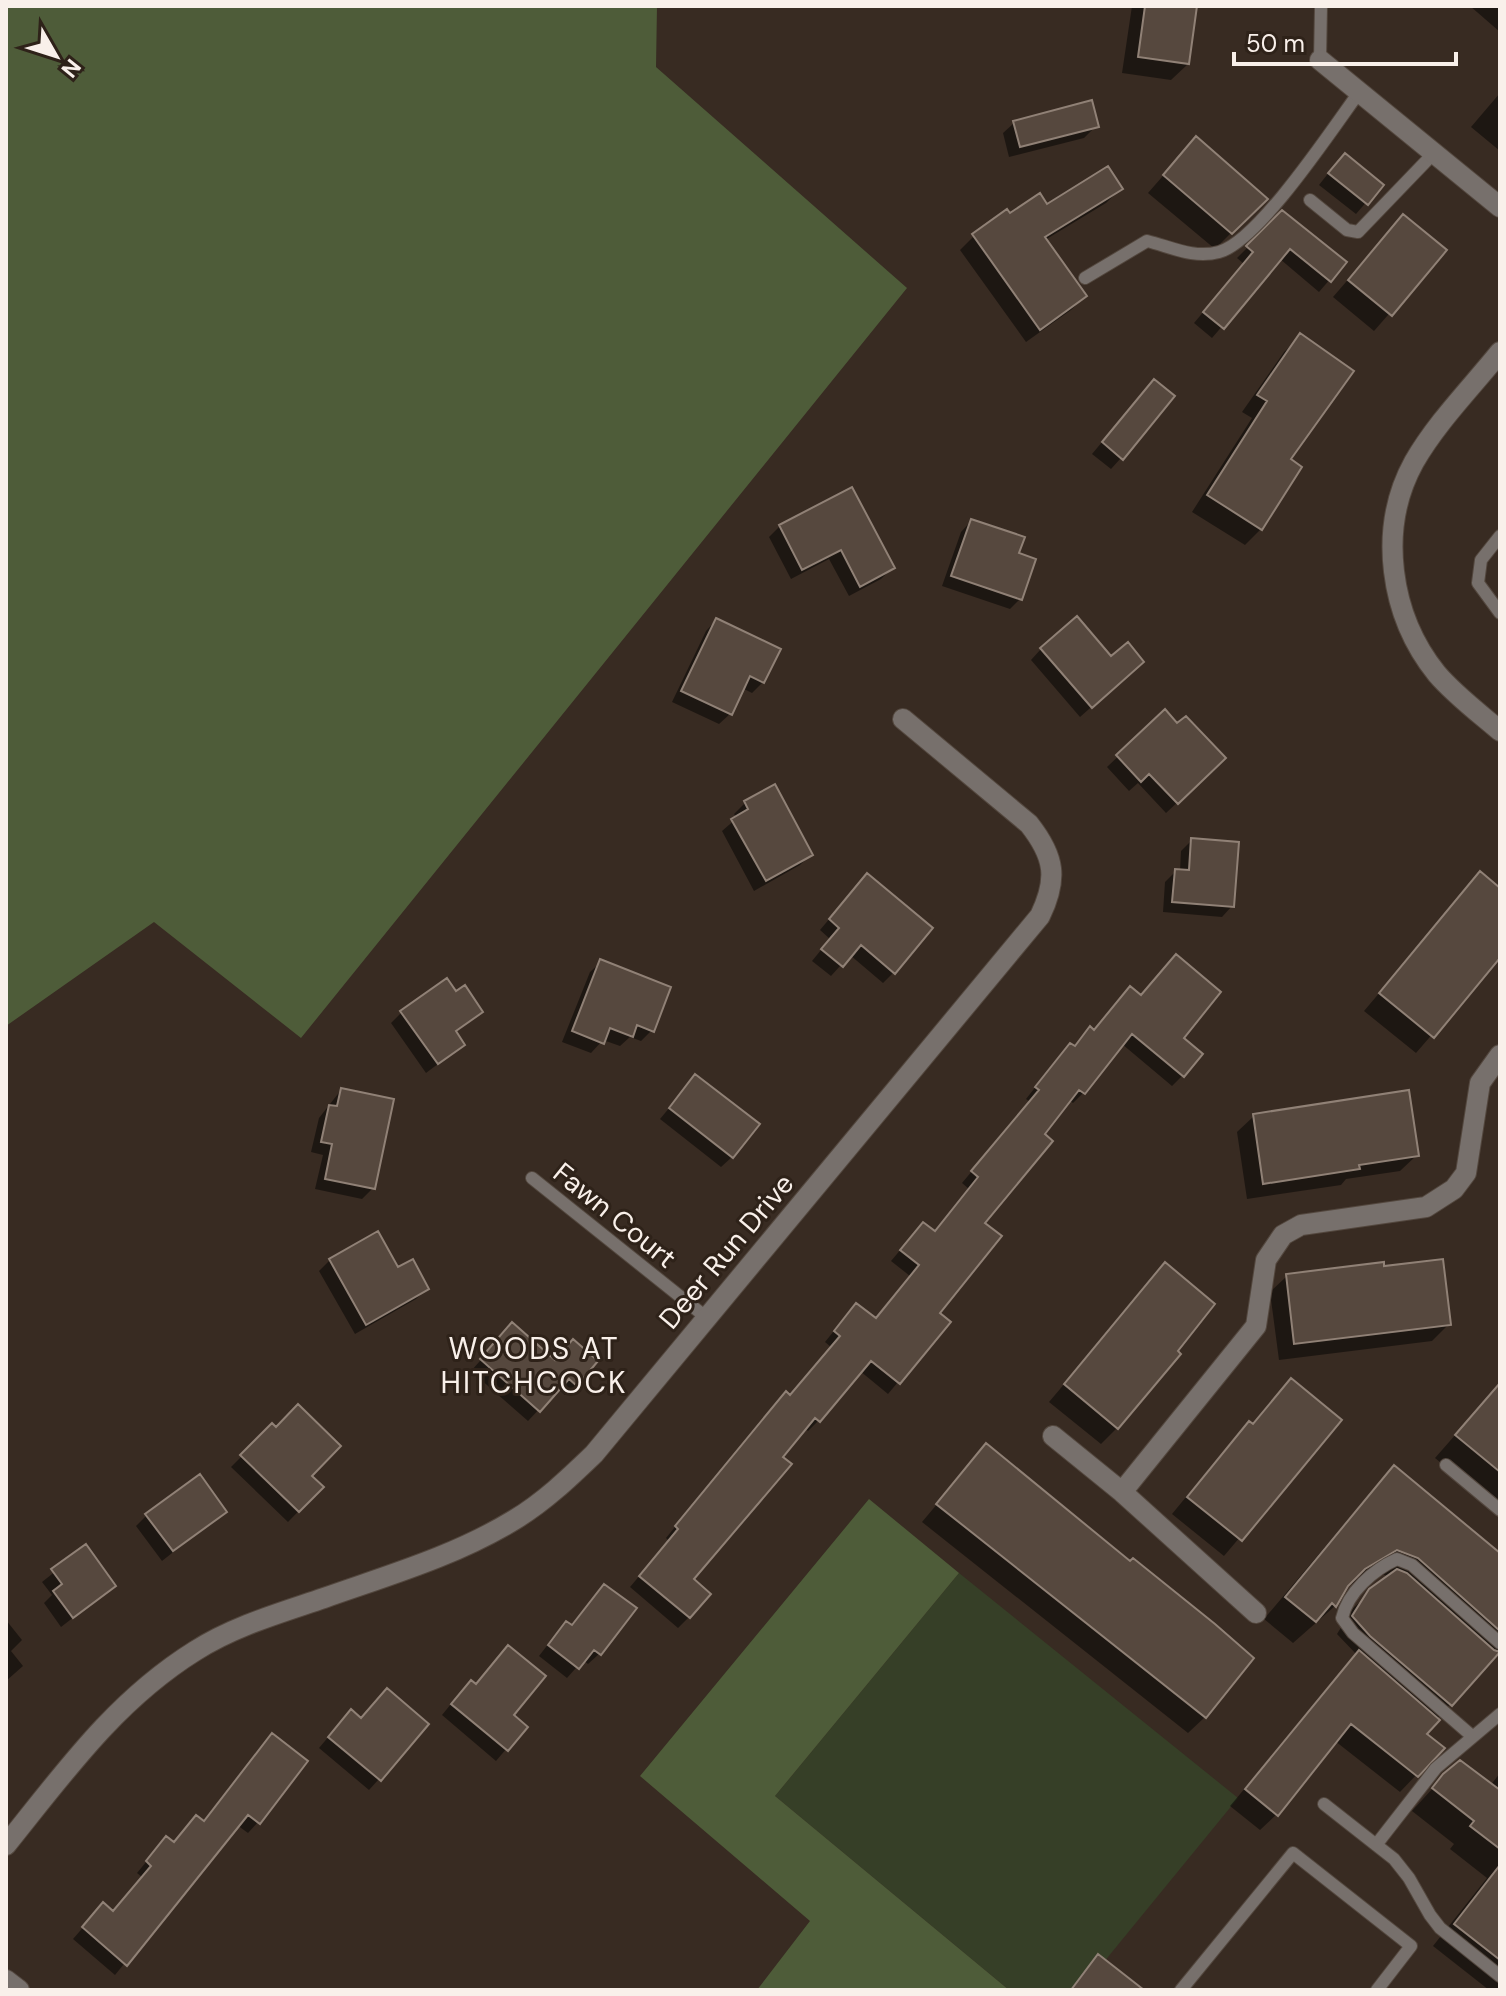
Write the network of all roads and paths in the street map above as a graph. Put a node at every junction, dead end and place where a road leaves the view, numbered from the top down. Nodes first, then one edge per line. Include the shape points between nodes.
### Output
1 (1321, 6) edge
2 (1320, 60) joint
3 (1360, 91) junction
4 (1434, 153) junction
5 (1310, 200) dead end
6 (1500, 207) edge
7 (1085, 278) dead end
8 (1500, 352) edge
9 (1500, 536) edge
10 (1500, 613) edge
11 (903, 719) dead end
12 (1500, 731) edge
13 (1500, 1055) edge
14 (532, 1178) dead end
15 (707, 1318) junction
16 (1053, 1436) dead end
17 (1446, 1465) dead end
18 (1122, 1492) junction
19 (1500, 1510) edge
20 (1256, 1613) dead end
21 (1500, 1643) edge
22 (1500, 1714) edge
23 (1472, 1736) junction
24 (1324, 1804) dead end
25 (6, 1845) edge
26 (1376, 1845) junction
27 (1500, 1976) edge
28 (6, 1980) edge
29 (19, 1990) edge
30 (1181, 1990) edge
31 (1377, 1990) edge

1 - 2 lane
2 - 3 street
3 - 4 street
3 - 7 lane via 1253,232 1232,248 1192,255 1147,241
4 - 5 lane via 1358,232 1347,230
4 - 6 street
8 - 12 street via 1412,465 1397,509 1392,554 1398,600 1422,653 1452,689
9 - 10 lane via 1481,560 1478,583
11 - 15 street, Deer Run Drive via 1029,824 1051,860 1049,898 1040,916
13 - 18 street via 1480,1083 1466,1173 1454,1189 1426,1207 1301,1225 1283,1235 1266,1260 1256,1326
14 - 15 lane, Fawn Court
15 - 25 street, Deer Run Drive via 594,1454 549,1495 442,1557 239,1628 197,1649 125,1703
16 - 18 street
17 - 19 lane
18 - 20 street
21 - 23 lane via 1412,1565 1397,1559 1382,1566 1346,1603 1342,1618 1353,1633
22 - 23 lane
23 - 26 lane via 1436,1768
24 - 26 lane
26 - 27 lane via 1409,1878 1440,1928
28 - 29 street
30 - 31 lane via 1293,1853 1411,1946

